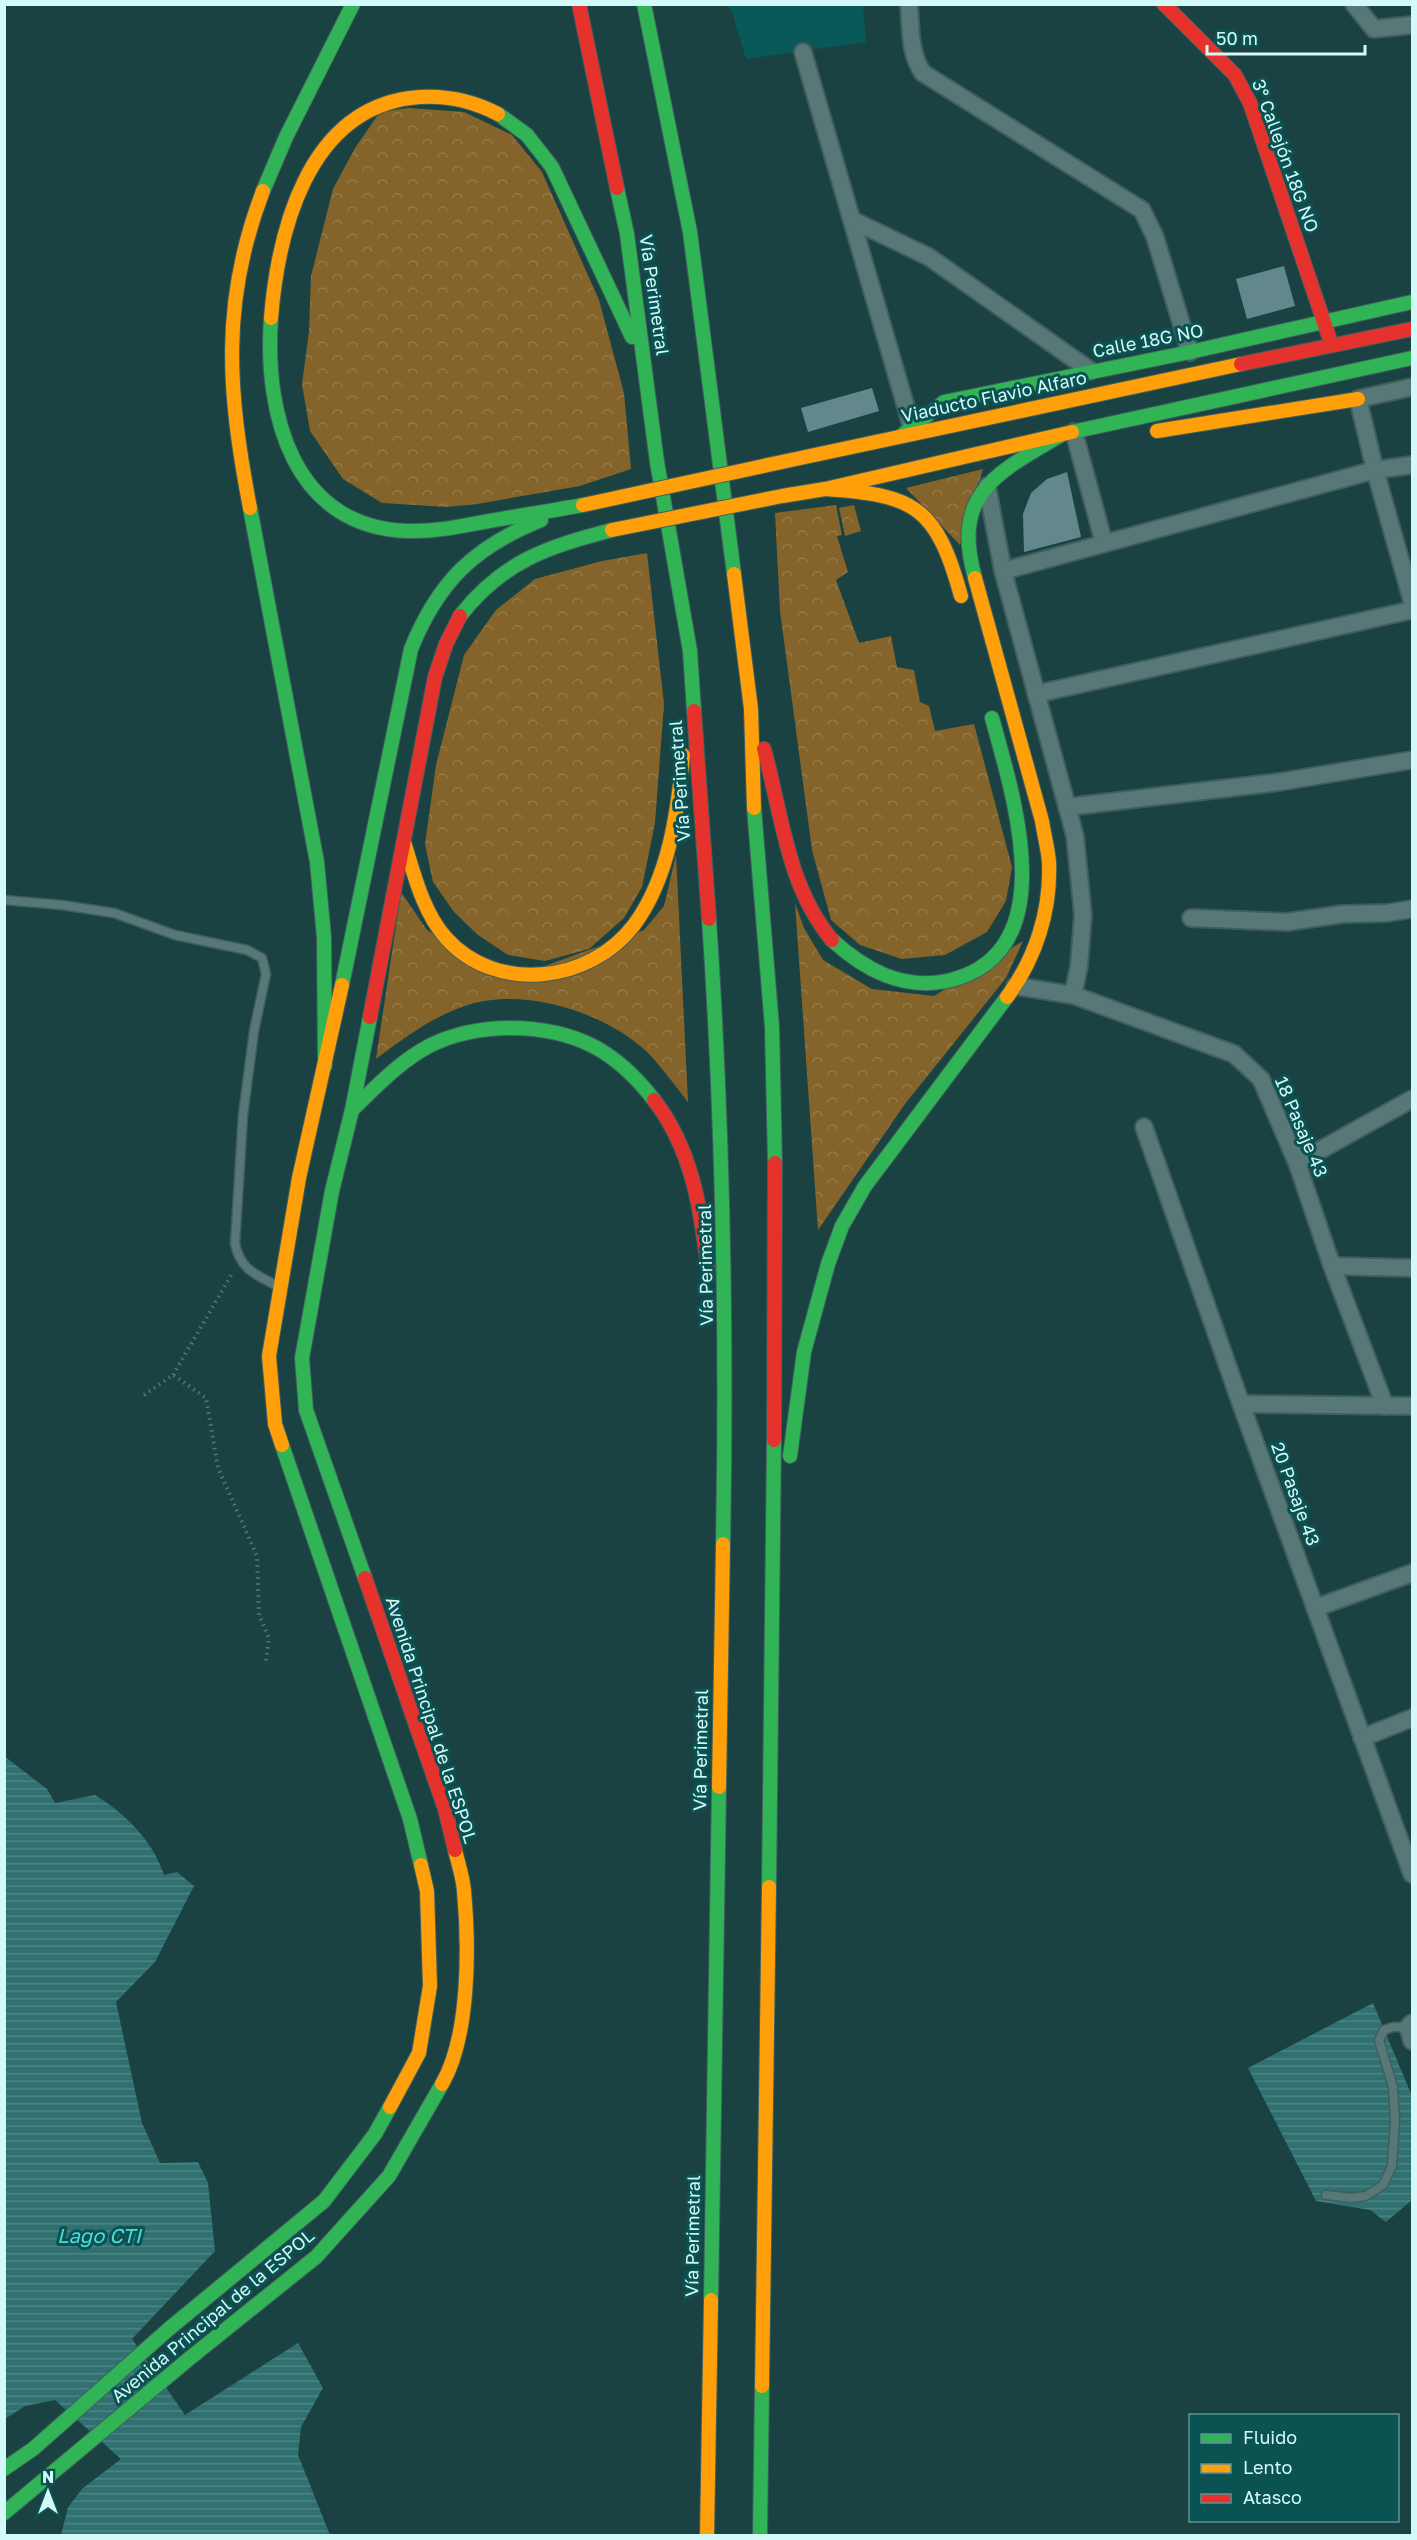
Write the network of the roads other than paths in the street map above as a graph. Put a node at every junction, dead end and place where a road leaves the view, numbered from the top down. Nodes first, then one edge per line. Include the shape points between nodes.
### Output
1 (353, 4) edge
2 (579, 4) edge
3 (644, 4) edge
4 (650, 4) edge
5 (909, 4) edge
6 (1164, 4) edge
7 (1354, 4) edge
8 (1413, 25) edge
9 (652, 39) junction
10 (803, 52) dead end
11 (852, 220) junction
12 (1413, 302) edge
13 (1324, 322) junction
14 (1413, 329) edge
15 (1332, 345) junction
16 (1190, 352) junction
17 (1413, 358) edge
18 (646, 367) junction
19 (1091, 371) junction
20 (1413, 387) edge
21 (1358, 399) junction
22 (906, 432) junction
23 (1074, 432) junction
24 (1147, 432) dead end
25 (1112, 438) dead end
26 (1413, 465) edge
27 (1375, 470) junction
28 (987, 485) junction
29 (825, 489) junction
30 (583, 505) junction
31 (1104, 543) junction
32 (1003, 571) junction
33 (1413, 601) edge
34 (964, 607) dead end
35 (1413, 610) edge
36 (690, 651) junction
37 (1036, 694) junction
38 (990, 707) dead end
39 (751, 708) junction
40 (1413, 760) edge
41 (1067, 807) junction
42 (404, 842) junction
43 (4, 900) edge
44 (1413, 909) edge
45 (1191, 918) dead end
46 (1015, 986) junction
47 (1073, 995) junction
48 (326, 1066) junction
49 (1413, 1099) edge
50 (352, 1110) junction
51 (1144, 1127) dead end
52 (307, 1144) junction
53 (340, 1150) junction
54 (1297, 1163) junction
55 (1332, 1266) junction
56 (1413, 1268) edge
57 (297, 1289) junction
58 (726, 1387) junction
59 (1241, 1404) junction
60 (1385, 1406) junction
61 (1413, 1406) edge
62 (1413, 1573) edge
63 (1315, 1608) junction
64 (773, 1623) junction
65 (410, 1703) junction
66 (373, 1714) junction
67 (1413, 1718) edge
68 (1362, 1738) junction
69 (1409, 1856) edge
70 (1413, 1874) edge
71 (1411, 2030) edge
72 (1326, 2195) dead end
73 (4, 2469) edge
74 (4, 2513) edge
75 (707, 2535) edge
76 (760, 2535) edge

1 - 48 main road via 275,162 252,221 238,282 229,370 237,441 317,862 324,937
2 - 18 main road, Vía Perimetral via 627,234
3 - 9 main road
4 - 9 main road
5 - 16 street via 915,62 923,73 1143,210
6 - 13 main road, 3° Callejón 18G NO via 1235,75 1250,104
7 - 8 street via 1374,29
9 - 39 main road via 690,232
10 - 11 street
11 - 19 street via 929,257
11 - 22 street
12 - 13 main road, Calle 18G NO
13 - 15 main road, 3° Callejón 18G NO
13 - 16 main road, Calle 18G NO
14 - 15 main road, Viaducto Flavio Alfaro
15 - 22 main road, Viaducto Flavio Alfaro
16 - 19 main road, Calle 18G NO
17 - 23 main road
18 - 30 main road via 558,177 526,135 504,117 460,100 402,99 356,117 317,160 283,240 270,334 273,400 287,446 304,478 338,513 364,525 394,531 433,531
18 - 36 main road, Vía Perimetral via 657,462
19 - 22 main road, Calle 18G NO via 944,402
20 - 21 street
21 - 24 main road
21 - 27 street
22 - 30 main road, Viaducto Flavio Alfaro, bridge
23 - 25 main road
23 - 28 main road via 1001,472
23 - 29 main road
23 - 31 street
26 - 27 street
27 - 31 street
27 - 33 street
28 - 32 street
28 - 46 main road via 970,514 970,561 1037,801 1049,861 1044,922
29 - 34 main road via 882,494 919,512 944,547
29 - 42 main road, Avenida Principal de la ESPOL, bridge via 612,530 554,547 508,568 478,592 454,622 443,647
30 - 48 main road via 516,531 483,549 447,581 422,620 407,665
31 - 32 street
32 - 37 street
35 - 37 street
36 - 42 main road via 683,762 661,868 647,904 632,927 598,957 554,974 524,976 494,970 468,958 447,939 430,914
36 - 58 main road, Vía Perimetral via 717,1035
37 - 41 street
38 - 39 main road via 1018,837 1022,877 1018,912 1005,940 985,964 961,977 932,984 894,981 865,968 840,950 816,921 796,879
39 - 64 main road via 755,823 772,1027
40 - 41 street via 1280,783
41 - 47 street via 1078,860 1083,915
42 - 50 main road, Avenida Principal de la ESPOL
43 - 57 lane via 114,914 175,935 247,950 262,958 266,974 243,1115 235,1244 239,1260 248,1270
44 - 45 street via 1287,922
46 - 47 street, 18 Pasaje 43
46 - 64 main road via 865,1186 842,1226 804,1352
47 - 54 street, 18 Pasaje 43 via 1234,1054 1261,1079
48 - 52 main road, Avenida Principal de la ESPOL
49 - 54 street
50 - 53 main road, Avenida Principal de la ESPOL
50 - 58 main road via 400,1067 431,1046 484,1031 523,1029 559,1033 595,1046 616,1060 647,1091 669,1123 692,1179
51 - 59 street, 20 Pasaje 43
52 - 53 main road via 313,1154 321,1157 336,1155
52 - 57 main road, Avenida Principal de la ESPOL via 299,1178
53 - 57 main road, Avenida Principal de la ESPOL via 332,1191
54 - 55 street, 18 Pasaje 43
55 - 56 street
55 - 60 street, 18 Pasaje 43
57 - 65 main road, Avenida Principal de la ESPOL via 306,1410
57 - 66 main road, Avenida Principal de la ESPOL via 269,1356 275,1424
58 - 75 main road, Vía Perimetral
59 - 60 street
59 - 63 street, 20 Pasaje 43
60 - 61 street
62 - 63 street
63 - 68 street, 20 Pasaje 43
64 - 76 main road
65 - 66 main road
65 - 74 main road, Avenida Principal de la ESPOL via 445,1809 464,1889 466,1990 452,2067 389,2176 316,2257
66 - 73 main road, Avenida Principal de la ESPOL via 410,1819 427,1890 430,1986 419,2053 375,2134 324,2201 170,2328 33,2449
67 - 68 street
68 - 69 street, 20 Pasaje 43
69 - 70 street, 20 Pasaje 43
71 - 72 lane via 1393,2027 1384,2031 1379,2040 1393,2087 1395,2120 1392,2166 1383,2185 1366,2196

